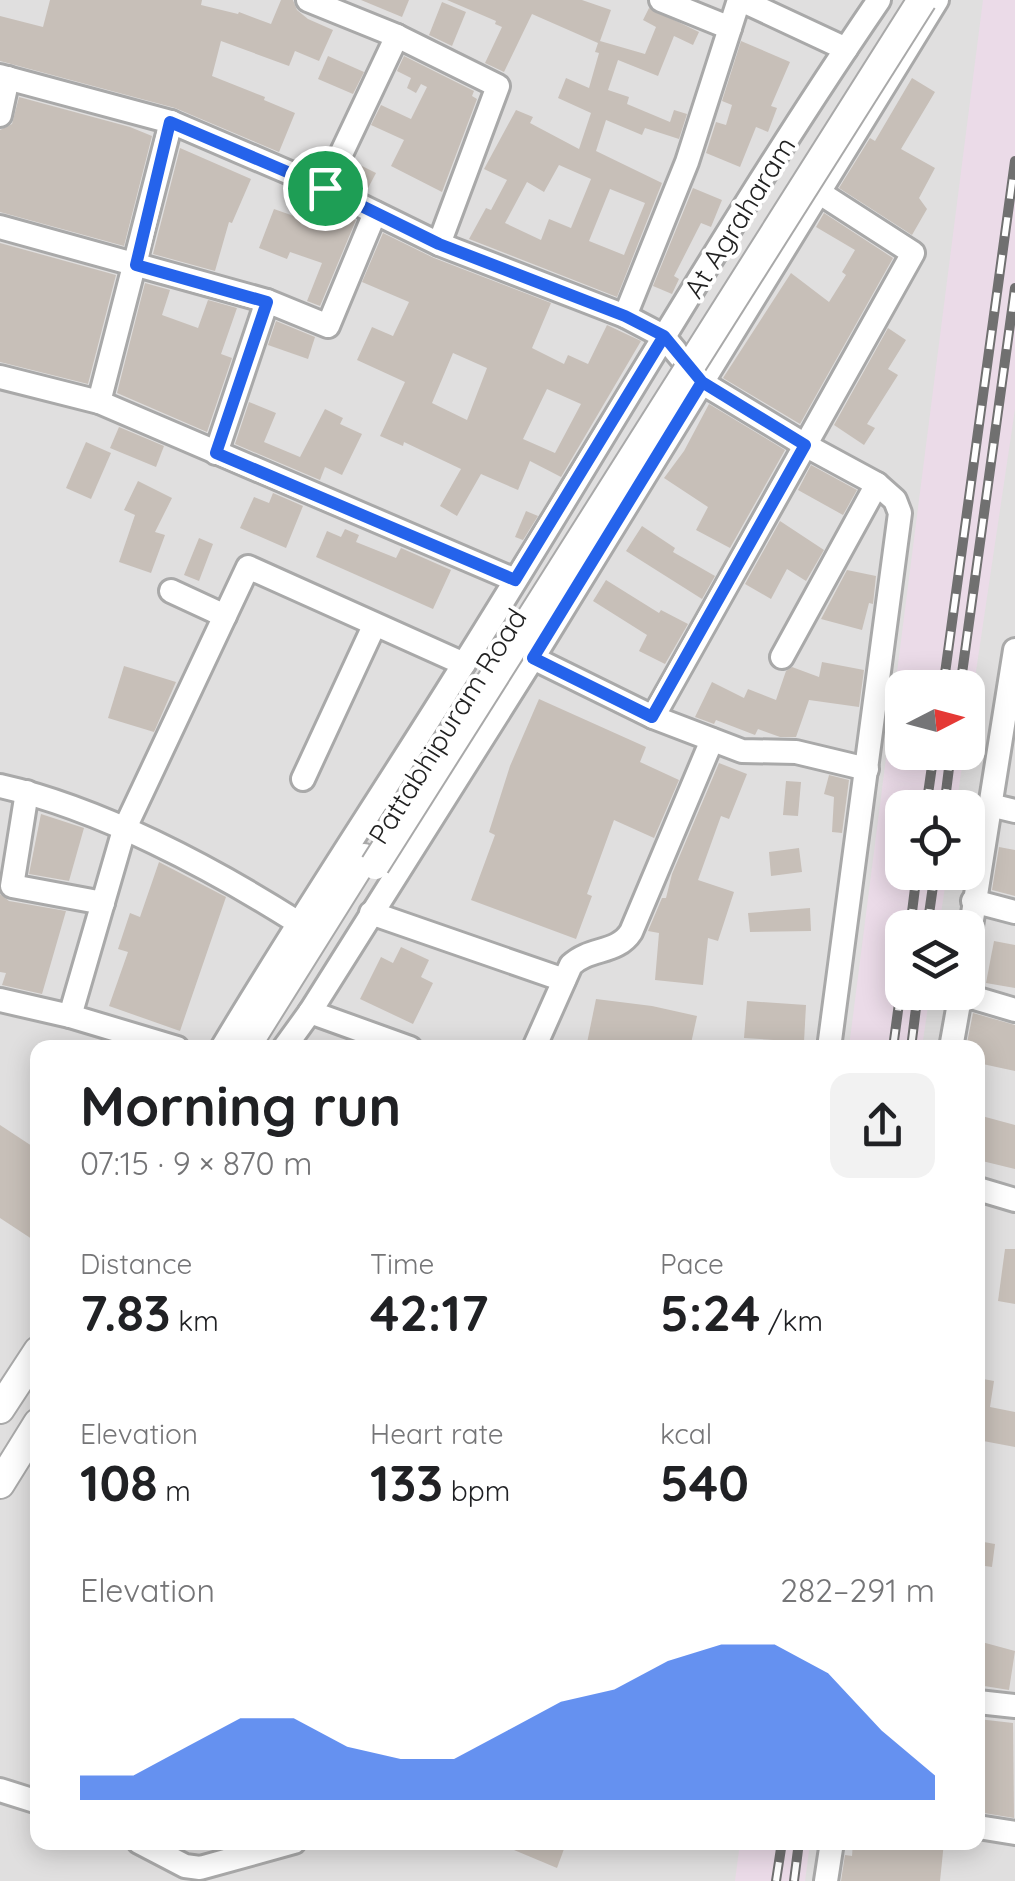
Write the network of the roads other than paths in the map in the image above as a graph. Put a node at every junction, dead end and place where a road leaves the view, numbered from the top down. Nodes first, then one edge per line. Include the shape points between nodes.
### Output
1 (308, 0) edge
2 (661, 0) edge
3 (740, 0) edge
4 (879, 0) edge
5 (906, 0) edge
6 (922, 0) edge
7 (937, 0) edge
8 (730, 28) junction
9 (396, 36) junction
10 (846, 49) junction
11 (4, 77) edge
12 (0, 115) edge
13 (170, 122) junction
14 (325, 188) junction
15 (820, 193) junction
16 (375, 213) junction
17 (0, 227) edge
18 (439, 244) junction
19 (136, 265) junction
20 (267, 302) junction
21 (625, 316) junction
22 (664, 336) junction
23 (0, 378) edge
24 (702, 382) junction
25 (99, 402) junction
26 (805, 445) junction
27 (216, 453) junction
28 (878, 484) junction
29 (515, 580) junction
30 (171, 591) dead end
31 (225, 616) junction
32 (374, 626) junction
33 (1015, 650) edge
34 (782, 656) dead end
35 (533, 658) junction
36 (464, 664) junction
37 (652, 717) junction
38 (712, 740) junction
39 (867, 769) junction
40 (304, 780) dead end
41 (0, 786) edge
42 (27, 792) junction
43 (990, 805) junction
44 (1015, 811) edge
45 (124, 830) junction
46 (369, 862) junction
47 (974, 901) junction
48 (103, 903) junction
49 (973, 910) edge
50 (1015, 912) edge
51 (371, 914) junction
52 (297, 922) junction
53 (564, 980) junction
54 (0, 1000) edge
55 (985, 1001) edge
56 (958, 1010) edge
57 (1015, 1010) edge
58 (310, 1012) junction
59 (70, 1016) junction
60 (150, 1040) edge
61 (227, 1040) edge
62 (249, 1040) edge
63 (267, 1040) edge
64 (290, 1040) edge
65 (388, 1040) edge
66 (538, 1040) edge
67 (830, 1040) edge
68 (952, 1040) edge
69 (985, 1191) edge
70 (1015, 1200) edge
71 (30, 1361) edge
72 (4, 1394) edge
73 (30, 1433) edge
74 (4, 1467) edge
75 (985, 1703) edge
76 (1015, 1706) edge
77 (0, 1790) edge
78 (30, 1799) edge
79 (985, 1828) edge
80 (1015, 1833) edge
81 (154, 1850) edge
82 (265, 1850) edge
83 (831, 1850) edge
84 (826, 1881) edge

1 - 9 street
2 - 8 street
3 - 8 street
3 - 10 street
4 - 10 street, At Agraharam
5 - 46 street, Pattabhipuram Road
6 - 46 street, Pattabhipuram Road, bridge
7 - 15 street
8 - 21 street via 687,162
9 - 14 street
9 - 18 street via 498,86
10 - 22 street, At Agraharam
11 - 12 street
11 - 13 street
13 - 14 street
13 - 19 street
14 - 16 street
15 - 24 street
15 - 26 street via 913,252
16 - 18 street
16 - 20 street via 328,326
17 - 19 street
18 - 21 street
19 - 20 street
19 - 25 street
20 - 27 street
21 - 22 street
22 - 24 street
22 - 29 street, At Agraharam
23 - 25 street
24 - 26 street
24 - 35 street
25 - 27 street
26 - 28 street
26 - 37 street
27 - 29 street
28 - 34 street
28 - 39 street via 900,513
29 - 36 street, At Agraharam
30 - 31 street
31 - 32 street via 248,567
31 - 45 street
32 - 36 street
32 - 40 street
33 - 43 street
35 - 37 street
35 - 51 street
36 - 52 street, At Agraharam
37 - 38 street
38 - 39 street via 742,751 796,752
38 - 53 street via 625,942 582,955
39 - 67 street
41 - 42 street
42 - 45 street
42 - 48 street via 12,886
43 - 44 street
43 - 47 street
45 - 48 street
45 - 52 street via 226,877
46 - 62 street, Pattabhipuram Road
46 - 63 street, Pattabhipuram Road
47 - 49 street
47 - 50 street
48 - 59 street
51 - 53 street
51 - 58 street
52 - 61 street, At Agraharam
53 - 66 street
54 - 59 street
55 - 57 street
56 - 68 street
58 - 64 street
58 - 65 street
59 - 60 street
69 - 70 street
71 - 72 street
73 - 74 street
75 - 76 street
77 - 78 street
79 - 80 street
81 - 82 street via 200,1868
83 - 84 street

